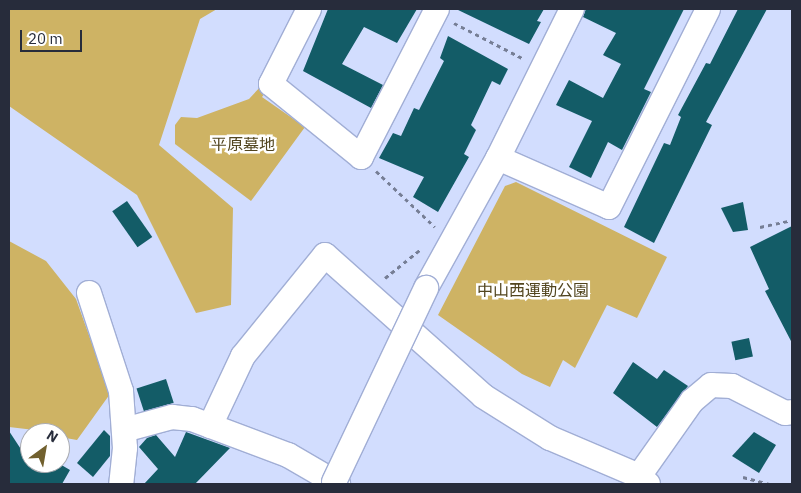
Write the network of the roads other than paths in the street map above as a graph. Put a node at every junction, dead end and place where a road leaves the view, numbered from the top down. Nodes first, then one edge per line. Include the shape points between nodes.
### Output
1 (308, 9) edge
2 (572, 9) edge
3 (708, 9) edge
4 (436, 11) edge
5 (498, 158) junction
6 (89, 293) dead end
7 (792, 412) edge
8 (210, 426) junction
9 (124, 430) junction
10 (643, 480) edge
11 (336, 483) edge
12 (121, 484) edge

1 - 4 street via 272,84 361,157
2 - 5 street
3 - 5 street via 609,207
5 - 11 street, bridge via 447,238
6 - 9 street via 121,391
7 - 10 street via 785,413 732,386 710,385 692,401
8 - 9 street via 172,417
8 - 10 street via 243,356 325,255 483,396 550,438
8 - 11 street via 288,455
9 - 12 street

